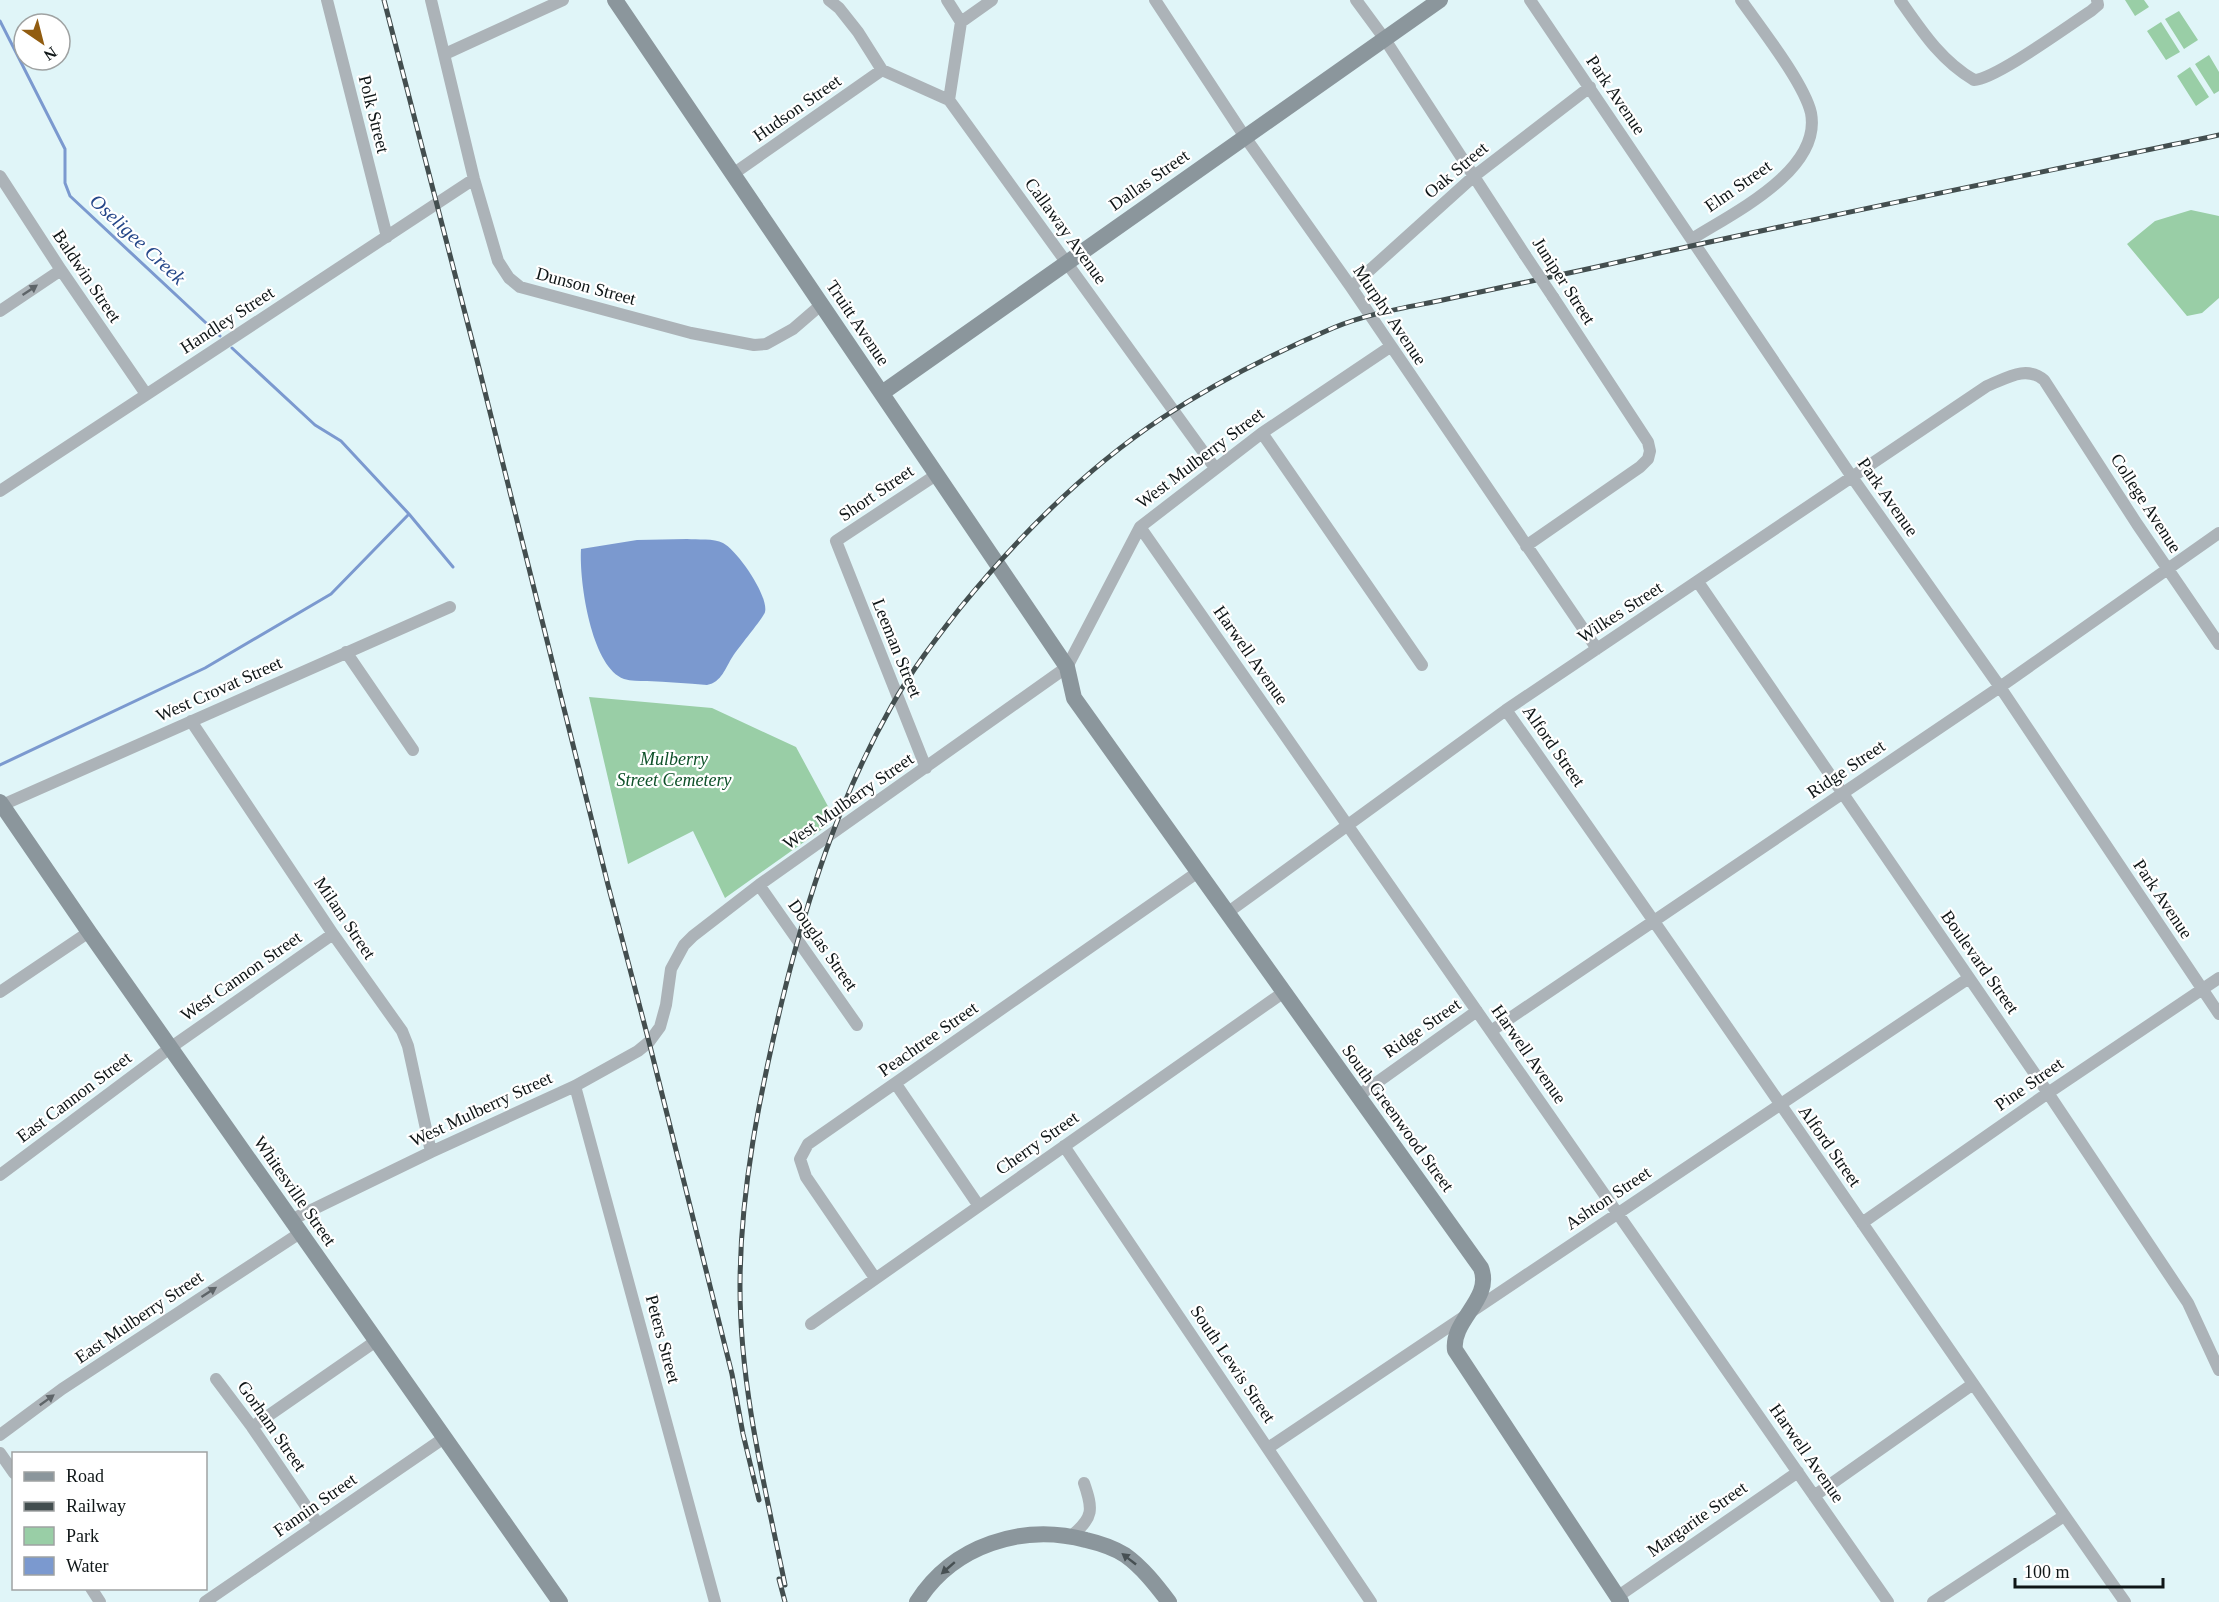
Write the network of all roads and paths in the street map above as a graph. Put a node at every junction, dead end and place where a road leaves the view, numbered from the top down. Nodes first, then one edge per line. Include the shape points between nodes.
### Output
1 (327, 0) edge
2 (431, 0) edge
3 (563, 0) edge
4 (615, 0) edge
5 (829, 0) edge
6 (947, 0) edge
7 (992, 0) edge
8 (1155, 0) edge
9 (1356, 0) edge
10 (1440, 0) edge
11 (1530, 0) edge
12 (1742, 0) edge
13 (1900, 0) edge
14 (2097, 0) edge
15 (961, 22) junction
16 (1384, 38) junction
17 (445, 54) junction
18 (882, 70) junction
19 (1590, 87) junction
20 (949, 100) junction
21 (1245, 137) junction
22 (733, 174) junction
23 (0, 176) edge
24 (1473, 177) junction
25 (474, 179) junction
26 (387, 237) junction
27 (1692, 239) junction
28 (1066, 262) junction
29 (61, 270) junction
30 (1351, 287) junction
31 (822, 304) junction
32 (0, 311) edge
33 (1390, 347) junction
34 (2044, 380) joint
35 (882, 393) junction
36 (147, 394) junction
37 (1262, 433) junction
38 (1215, 468) junction
39 (936, 475) junction
40 (1852, 477) junction
41 (0, 491) edge
42 (1140, 527) junction
43 (2219, 533) edge
44 (836, 541) joint
45 (1526, 546) junction
46 (2167, 567) junction
47 (1698, 582) junction
48 (450, 607) dead end
49 (2219, 644) edge
50 (1597, 649) junction
51 (346, 652) junction
52 (1422, 665) dead end
53 (1067, 667) junction
54 (2000, 687) junction
55 (1506, 710) junction
56 (191, 721) junction
57 (413, 750) dead end
58 (926, 768) junction
59 (1842, 793) junction
60 (1, 804) edge
61 (1347, 825) junction
62 (1198, 872) junction
63 (759, 885) junction
64 (1227, 912) junction
65 (1654, 919) junction
66 (89, 932) junction
67 (333, 934) junction
68 (1969, 978) junction
69 (2219, 978) edge
70 (2202, 989) junction
71 (0, 992) edge
72 (1284, 992) junction
73 (1477, 1011) junction
74 (2219, 1014) edge
75 (857, 1025) dead end
76 (1491, 1031) junction
77 (170, 1048) junction
78 (896, 1084) junction
79 (575, 1086) junction
80 (2048, 1093) junction
81 (1358, 1096) junction
82 (1780, 1105) junction
83 (1064, 1146) junction
84 (431, 1152) junction
85 (0, 1175) edge
86 (978, 1206) junction
87 (1618, 1214) junction
88 (1862, 1223) junction
89 (296, 1226) junction
90 (875, 1278) junction
91 (1469, 1313) junction
92 (811, 1324) dead end
93 (2219, 1339) edge
94 (376, 1341) junction
95 (2209, 1350) junction
96 (2219, 1370) edge
97 (216, 1379) dead end
98 (1973, 1384) junction
99 (252, 1427) junction
100 (0, 1435) edge
101 (444, 1438) junction
102 (1268, 1448) junction
103 (0, 1453) edge
104 (12, 1470) edge
105 (1798, 1472) junction
106 (1084, 1484) dead end
107 (1814, 1496) junction
108 (2064, 1516) junction
109 (318, 1524) junction
110 (1071, 1536) junction
111 (209, 1598) edge
112 (1619, 1599) edge
113 (560, 1602) edge
114 (715, 1602) edge
115 (917, 1602) edge
116 (1169, 1602) edge
117 (1371, 1602) edge
118 (1888, 1602) edge
119 (1933, 1602) edge
120 (2125, 1602) edge

1 - 26 street, Polk Street
2 - 17 street, Dunson Street
3 - 17 street
4 - 22 street, Truitt Avenue
5 - 18 street via 858,32
6 - 15 street
7 - 15 street
8 - 21 street, Murphy Avenue
9 - 16 street, Juniper Street
10 - 16 street, Dallas Street
11 - 19 street, Park Avenue
12 - 27 street, Elm Street via 1800,86 1811,114 1810,134 1803,156 1790,171
13 - 14 street via 1932,45 1965,75 1980,80 2082,17 2098,5
15 - 20 street
16 - 21 street, Dallas Street
16 - 24 street, Juniper Street
17 - 25 street, Dunson Street
18 - 20 street
18 - 22 street, Hudson Street
19 - 24 street, Oak Street
19 - 27 street, Park Avenue
20 - 28 street, Callaway Avenue
21 - 28 street, Dallas Street
21 - 30 street, Murphy Avenue
22 - 31 street, Truitt Avenue
23 - 29 street, Baldwin Street
24 - 30 street, Oak Street
24 - 45 street, Juniper Street, bridge via 1648,442 1650,451 1648,459 1631,475
25 - 26 street, Handley Street
25 - 31 street, Dunson Street via 498,261 508,278 520,287 691,333 754,345 766,344 793,329
26 - 36 street, Handley Street
27 - 40 street, Park Avenue
28 - 35 street, Dallas Street
28 - 38 street, Callaway Avenue
32 -> 29 street
29 - 36 street, Baldwin Street
30 - 33 street, Murphy Avenue
31 - 35 street, Truitt Avenue
33 - 37 street, West Mulberry Street
33 - 45 street, Murphy Avenue
34 - 40 street, Wilkes Street via 2028,371 1987,386
34 - 46 street, College Avenue
35 - 39 street, Truitt Avenue
36 - 41 street, Handley Street
37 - 38 street, West Mulberry Street
37 - 52 street
38 - 42 street, West Mulberry Street
39 - 44 street, Short Street
39 - 53 street, Truitt Avenue
40 - 47 street, Wilkes Street
40 - 54 street, Park Avenue
42 - 53 street, West Mulberry Street
42 - 61 street, Harwell Avenue
43 - 46 street, Ridge Street
44 - 58 street, Leeman Street
45 - 50 street, Murphy Avenue
46 - 49 street, College Avenue
46 - 54 street, Ridge Street
47 - 50 street, Wilkes Street
47 - 59 street, Boulevard Street
48 - 51 street, West Crovat Street
50 - 55 street, Wilkes Street
51 - 56 street, West Crovat Street
51 - 57 street
53 - 58 street, West Mulberry Street
53 - 62 street, South Greenwood Street via 1074,698
54 - 59 street, Ridge Street
54 - 70 street, Park Avenue
55 - 61 street, Wilkes Street
55 - 65 street, Alford Street
56 - 60 street, West Crovat Street
56 - 67 street, Milam Street
58 - 63 street, West Mulberry Street
59 - 65 street, Ridge Street
59 - 68 street, Boulevard Street
60 - 66 street, Whitesville Street
61 - 64 street, Wilkes Street
61 - 73 street, Harwell Avenue
62 - 64 street, South Greenwood Street
62 - 78 street, Peachtree Street
63 - 75 street, Douglas Street
63 - 79 street, West Mulberry Street via 684,945 671,969 660,1027 650,1042
64 - 72 street, South Greenwood Street
65 - 76 street, Ridge Street
65 - 82 street, Alford Street
66 - 71 street
66 - 77 street, Whitesville Street
67 - 77 street, West Cannon Street
67 - 84 street, Milam Street via 402,1031
68 - 80 street, Boulevard Street
68 - 82 street, Ashton Street
69 - 70 street, Pine Street
70 - 74 street, Park Avenue
70 - 80 street, Pine Street
72 - 81 street, South Greenwood Street
72 - 83 street, Cherry Street
73 - 76 street, Harwell Avenue
73 - 81 street, Ridge Street
76 - 87 street, Harwell Avenue
77 - 85 street, East Cannon Street
77 - 89 street, Whitesville Street
78 - 86 street
78 - 90 street, Peachtree Street via 808,1144 800,1159 806,1177
79 - 84 street, West Mulberry Street
79 - 114 street, Peters Street
80 - 88 street, Pine Street
80 - 95 street, Boulevard Street via 2188,1303
81 - 91 street, South Greenwood Street via 1481,1268 1482,1287
82 - 87 street, Ashton Street
82 - 88 street, Alford Street
83 - 86 street, Cherry Street
83 - 102 street, South Lewis Street
84 - 89 street, West Mulberry Street
86 - 90 street, Cherry Street
87 - 91 street, Ashton Street
87 - 105 street, Harwell Avenue
88 - 98 street, Alford Street
89 - 94 street, Whitesville Street
100 -> 89 street, East Mulberry Street
90 - 92 street, Cherry Street
91 - 102 street, Ashton Street
91 - 112 street, South Greenwood Street via 1455,1339 1456,1352
93 - 95 street
94 - 99 street
94 - 101 street, Whitesville Street
95 - 96 street, Boulevard Street
97 - 99 street, Gorham Street
98 - 107 street
98 - 108 street, Alford Street
99 - 109 street, Gorham Street
101 - 109 street, Fannin Street
101 - 113 street, Whitesville Street
102 - 117 street, South Lewis Street
103 - 104 street
105 - 107 street, Harwell Avenue
105 - 112 street, Margarite Street
106 - 110 street via 1090,1515
107 - 118 street, Harwell Avenue
108 - 119 street
108 - 120 street, Alford Street
109 - 111 street, Fannin Street
110 -> 115 street via 1031,1534 988,1544 949,1566
116 -> 110 street via 1124,1554

